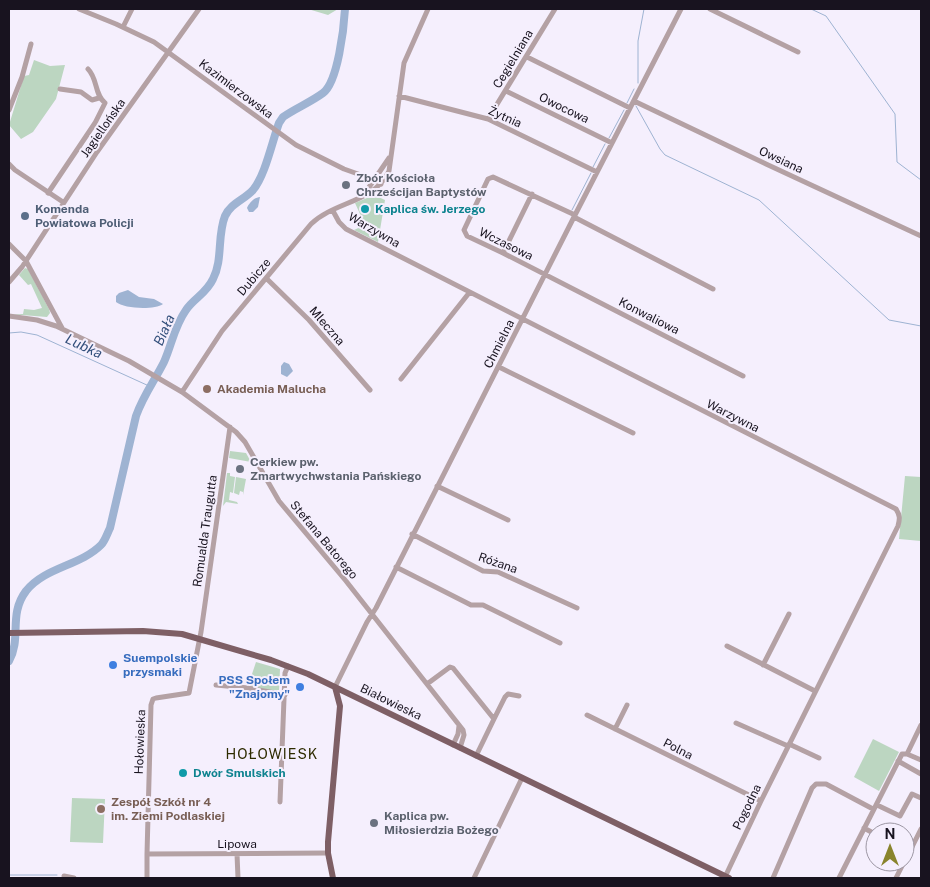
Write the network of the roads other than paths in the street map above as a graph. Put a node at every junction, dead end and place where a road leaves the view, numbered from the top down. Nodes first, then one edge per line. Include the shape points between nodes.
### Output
1 (80, 9) edge
2 (132, 9) edge
3 (428, 9) edge
4 (555, 9) edge
5 (681, 9) edge
6 (710, 9) edge
7 (197, 10) edge
8 (123, 27) junction
9 (31, 44) dead end
10 (170, 52) junction
11 (798, 52) dead end
12 (526, 57) junction
13 (88, 69) dead end
14 (60, 89) dead end
15 (506, 91) junction
16 (399, 96) junction
17 (99, 98) junction
18 (634, 101) junction
19 (630, 108) junction
20 (9, 110) edge
21 (488, 119) junction
22 (612, 143) junction
23 (391, 156) junction
24 (9, 164) edge
25 (597, 172) junction
26 (375, 180) junction
27 (381, 184) junction
28 (48, 193) junction
29 (532, 194) junction
30 (362, 198) junction
31 (63, 202) junction
32 (333, 211) junction
33 (574, 216) junction
34 (921, 236) edge
35 (9, 244) edge
36 (503, 253) junction
37 (26, 261) junction
38 (546, 274) junction
39 (266, 278) junction
40 (9, 282) edge
41 (713, 289) dead end
42 (469, 292) junction
43 (53, 313) junction
44 (9, 316) edge
45 (523, 320) junction
46 (45, 322) junction
47 (62, 328) junction
48 (498, 367) junction
49 (743, 376) dead end
50 (401, 379) dead end
51 (370, 390) dead end
52 (182, 392) junction
53 (230, 427) junction
54 (632, 433) dead end
55 (437, 486) junction
56 (508, 520) dead end
57 (412, 534) junction
58 (396, 567) junction
59 (578, 608) dead end
60 (372, 614) junction
61 (789, 614) dead end
62 (9, 633) edge
63 (200, 638) junction
64 (560, 643) dead end
65 (726, 646) dead end
66 (763, 665) junction
67 (288, 666) junction
68 (427, 684) junction
69 (216, 685) dead end
70 (335, 687) junction
71 (815, 691) junction
72 (285, 695) junction
73 (353, 696) junction
74 (519, 696) dead end
75 (627, 704) dead end
76 (340, 706) junction
77 (587, 715) dead end
78 (494, 719) junction
79 (736, 723) dead end
80 (921, 725) edge
81 (615, 729) junction
82 (789, 745) junction
83 (456, 746) junction
84 (907, 754) junction
85 (476, 756) junction
86 (819, 758) dead end
87 (921, 760) edge
88 (898, 762) junction
89 (921, 774) edge
90 (522, 778) junction
91 (921, 798) edge
92 (761, 801) junction
93 (280, 802) dead end
94 (875, 807) junction
95 (864, 828) joint
96 (328, 853) junction
97 (147, 854) junction
98 (237, 854) junction
99 (64, 876) dead end
100 (727, 877) edge
101 (74, 878) edge
102 (148, 878) edge
103 (238, 878) edge
104 (334, 878) edge
105 (474, 878) edge
106 (773, 878) edge
107 (839, 878) edge

1 - 8 street, Kazimierzowska
2 - 8 street
3 - 16 street via 404,63
4 - 12 street, Cegielniana
5 - 18 street, Chmielna
6 - 11 street
7 - 10 street, Jagiellońska
8 - 10 street, Kazimierzowska
9 - 20 street
10 - 26 street, Kazimierzowska via 296,145
10 - 31 street, Jagiellońska
12 - 15 street, Cegielniana
12 - 19 street
13 - 17 street
14 - 17 street via 81,92 92,100
15 - 21 street, Cegielniana
15 - 22 street, Owocowa
16 - 21 street, Żytnia
16 - 23 street
17 - 28 street via 105,103 95,123
18 - 19 street, Chmielna
18 - 34 street, Owsiana
19 - 22 street, Chmielna
21 - 25 street, Żytnia
22 - 25 street, Chmielna
23 - 26 street
23 - 27 street via 389,171
24 - 28 street
25 - 33 street, Chmielna
26 - 27 street, Kazimierzowska
26 - 30 street
27 - 30 street, Dubicze
28 - 31 street
29 - 33 street, Wczasowa
29 - 36 street
29 - 36 street, Wczasowa via 497,177 490,177 468,219 464,230 467,236
30 - 32 street, Dubicze
31 - 37 street, Jagiellońska
32 - 39 street, Dubicze via 311,224
32 - 42 street, Warzywna via 346,229
33 - 38 street, Chmielna
33 - 41 street, Wczasowa
35 - 37 street
36 - 38 street, Wczasowa
37 - 40 street, Jagiellońska
37 - 43 street
38 - 45 street, Chmielna
38 - 49 street, Konwaliowa
39 - 51 street, Mleczna via 309,320
39 - 52 street, Dubicze via 222,330
42 - 45 street, Warzywna
42 - 50 street
43 - 46 street
43 - 47 street
44 - 46 street
45 - 48 street, Chmielna
45 - 71 street, Warzywna via 896,509 900,521 898,526
46 - 47 street
47 - 52 street, Stefana Batorego
48 - 54 street
48 - 55 street, Chmielna
52 - 53 street, Stefana Batorego
53 - 60 street, Stefana Batorego via 245,442 279,502
53 - 63 street, Romualda Traugutta
55 - 56 street
55 - 57 street, Chmielna
57 - 58 street, Chmielna
57 - 59 street, Różana via 483,571 498,572
58 - 60 street, Chmielna
58 - 64 street via 471,605 483,606
60 - 68 street, Stefana Batorego
60 - 70 street, Chmielna
61 - 66 street
62 - 63 main road, Białowieska via 165,632
63 - 67 main road, Białowieska
63 - 97 street, Hołowieska via 189,693 156,698 152,702
65 - 66 street
66 - 71 street
67 - 70 main road, Białowieska
67 - 72 street
68 - 78 street via 453,668
68 - 83 street, Stefana Batorego via 459,726
69 - 72 street
70 - 73 main road, Białowieska
70 - 76 main road
71 - 82 street, Warzywna
72 - 93 street
73 - 76 main road
73 - 83 main road, Białowieska
74 - 78 street via 508,694
75 - 81 street
76 - 96 main road
77 - 81 street, Polna
78 - 85 street
79 - 82 street
80 - 84 street
81 - 92 street, Polna
82 - 86 street
82 - 92 street, Pogodna
83 - 85 main road, Białowieska
84 - 87 street
84 - 88 street via 902,754
85 - 90 main road, Białowieska
88 - 89 street
88 - 94 street
90 - 100 main road, Białowieska
90 - 105 street
91 - 94 street via 912,794 900,816
92 - 100 street, Pogodna
94 - 95 street
94 - 106 street via 826,784 816,784
95 - 107 street
96 - 98 street, Lipowa
96 - 104 main road
97 - 98 street, Lipowa
97 - 102 street, Hołowieska
98 - 103 street
99 - 101 street

